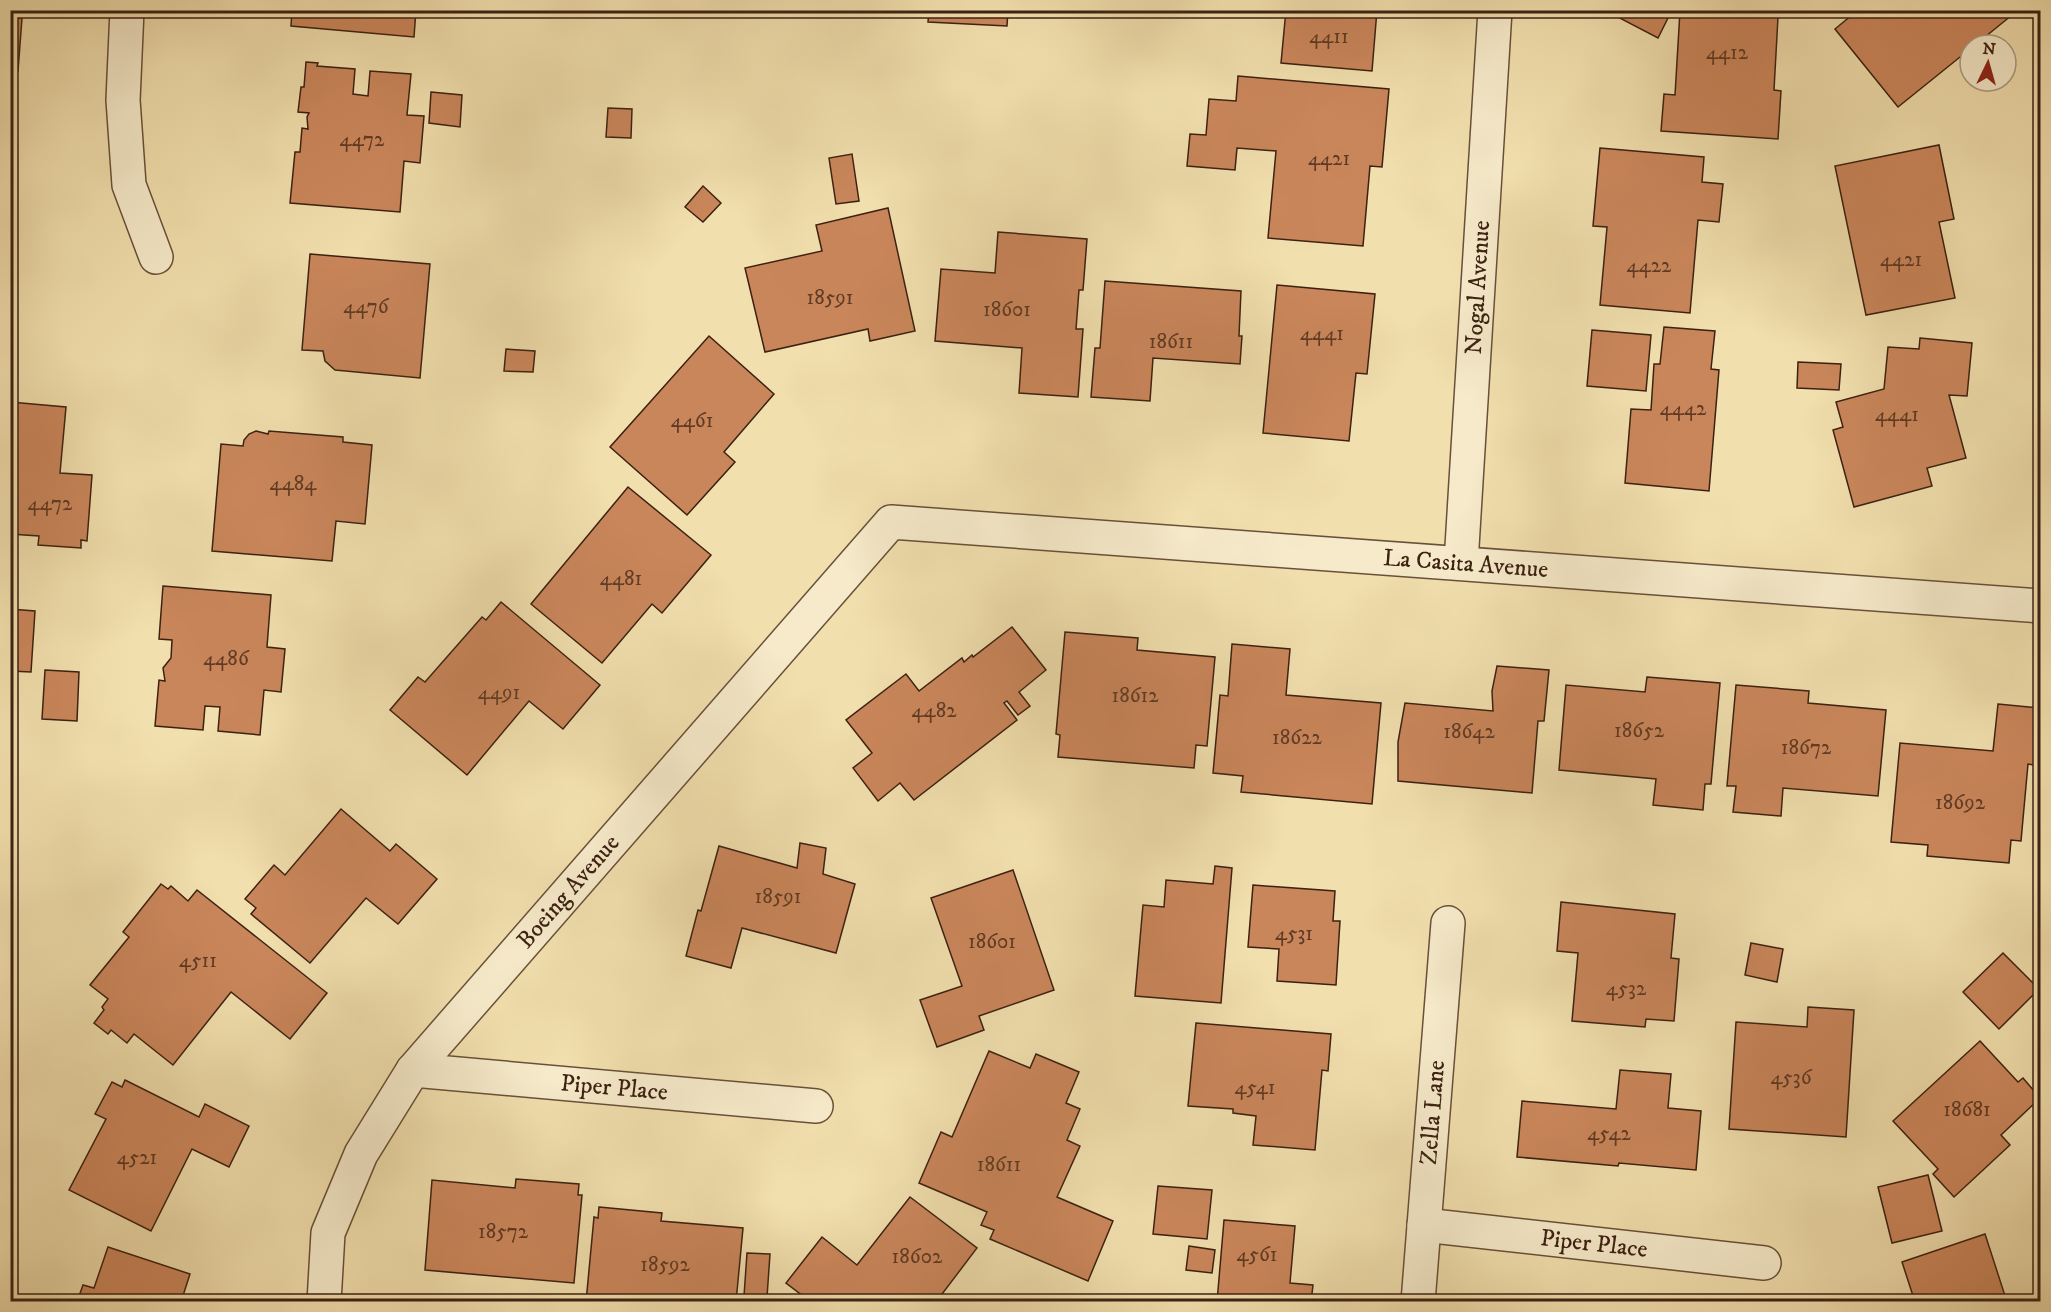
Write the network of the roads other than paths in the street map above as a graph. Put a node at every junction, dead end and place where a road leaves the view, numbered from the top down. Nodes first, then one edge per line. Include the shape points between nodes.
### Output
1 (128, 10) edge
2 (1495, 10) edge
3 (156, 257) dead end
4 (891, 522) joint
5 (1461, 563) junction
6 (2040, 606) edge
7 (1448, 923) dead end
8 (413, 1070) junction
9 (816, 1106) dead end
10 (1424, 1225) junction
11 (1764, 1263) dead end
12 (324, 1302) edge
13 (1418, 1302) edge

1 - 3 street via 123,100 129,185
2 - 5 street, Nogal Avenue
4 - 5 street, La Casita Avenue
4 - 8 street, Boeing Avenue
5 - 6 street, La Casita Avenue
7 - 10 street, Zella Lane
8 - 9 street, Piper Place
8 - 12 street, Boeing Avenue via 361,1154 328,1233
10 - 11 street, Piper Place
10 - 13 street, Zella Lane

